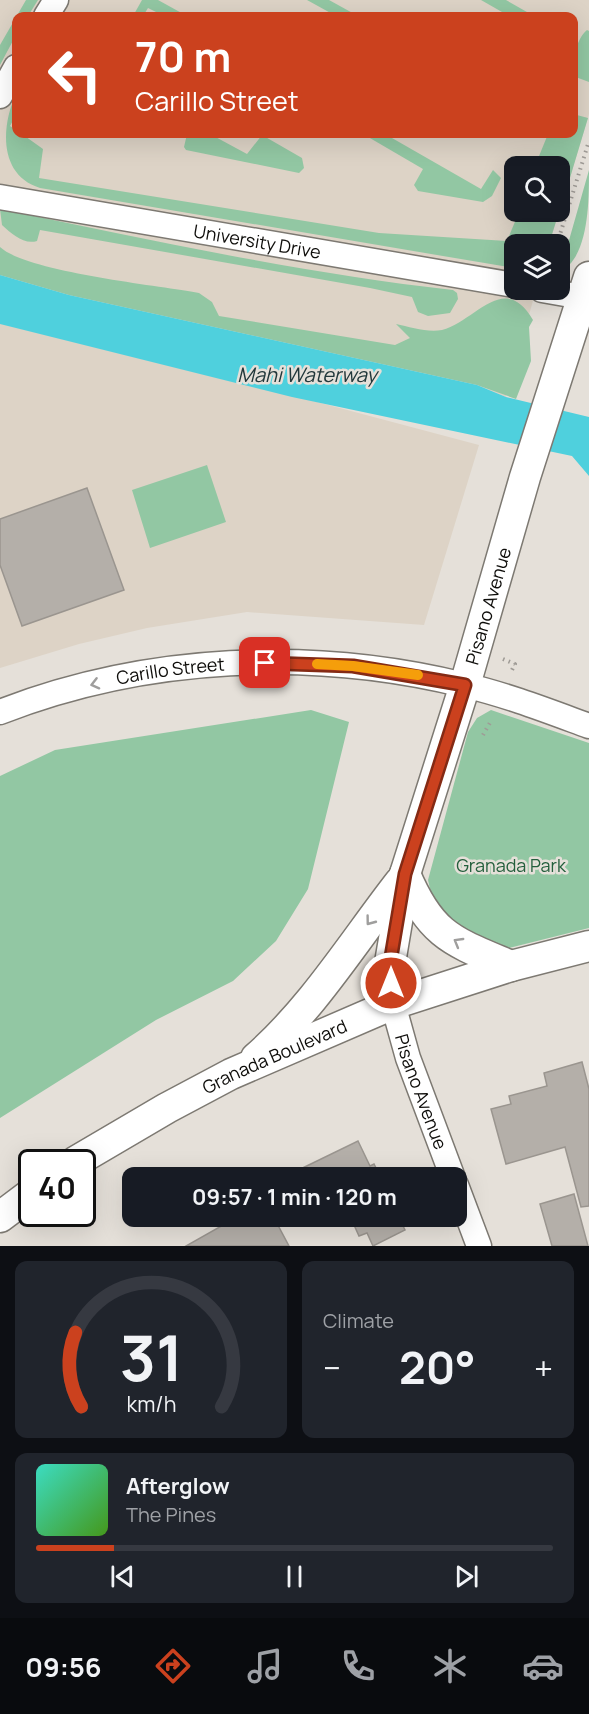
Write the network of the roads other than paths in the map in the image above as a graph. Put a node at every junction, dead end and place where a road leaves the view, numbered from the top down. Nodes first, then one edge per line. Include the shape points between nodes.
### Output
1 (12, 74) edge
2 (0, 96) edge
3 (0, 197) edge
4 (504, 283) edge
5 (570, 290) edge
6 (587, 290) edge
7 (465, 685) junction
8 (0, 712) edge
9 (589, 726) edge
10 (405, 874) junction
11 (589, 946) edge
12 (511, 966) junction
13 (393, 1004) junction
14 (242, 1070) junction
15 (96, 1150) edge
16 (449, 1167) edge
17 (18, 1203) edge
18 (467, 1214) edge
19 (0, 1216) edge
20 (479, 1246) edge

1 - 2 street
3 - 4 street, University Drive
5 - 6 street
6 - 7 street, Pisano Avenue via 525,477
7 -> 8 street, Carillo Street via 353,666 303,663 186,667 122,677
7 - 9 street, Carillo Street
7 - 10 street, Pisano Avenue
12 -> 10 street via 471,949 429,921
10 - 13 street, Pisano Avenue via 390,963
10 -> 14 street via 288,1026
11 - 12 street, Granada Boulevard
12 - 13 street, Granada Boulevard
13 - 14 street, Granada Boulevard
13 - 16 street, Pisano Avenue via 408,1058
14 - 15 street, Granada Boulevard
17 - 19 street
18 - 20 street

